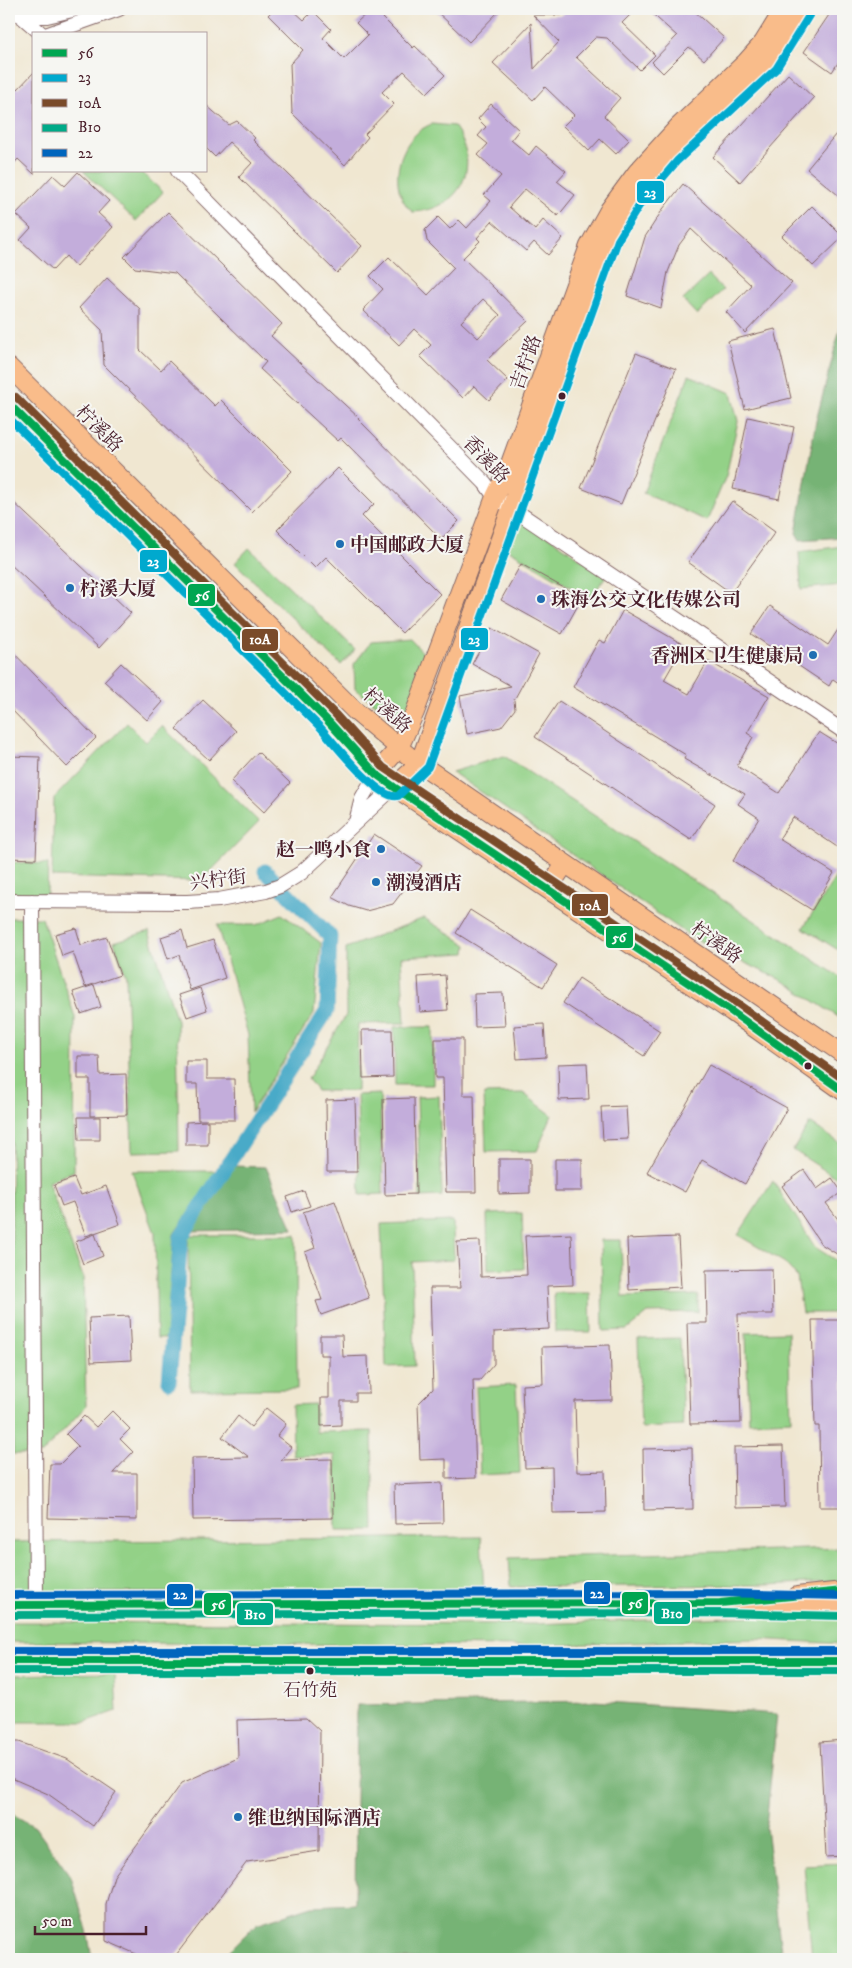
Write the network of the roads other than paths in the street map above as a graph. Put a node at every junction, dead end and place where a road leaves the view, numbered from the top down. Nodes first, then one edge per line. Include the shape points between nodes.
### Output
1 (77, 9) edge
2 (119, 9) edge
3 (784, 9) edge
4 (801, 9) edge
5 (17, 12) edge
6 (40, 32) edge
7 (54, 32) edge
8 (179, 172) edge
9 (9, 367) edge
10 (9, 404) edge
11 (495, 497) junction
12 (512, 508) junction
13 (255, 612) junction
14 (238, 632) junction
15 (843, 731) edge
16 (399, 748) junction
17 (419, 764) junction
18 (376, 774) junction
19 (394, 787) junction
20 (356, 823) junction
21 (565, 864) junction
22 (548, 889) junction
23 (9, 901) edge
24 (32, 901) junction
25 (843, 1054) edge
26 (843, 1091) edge
27 (843, 1591) edge
28 (720, 1603) junction
29 (9, 1605) edge
30 (36, 1605) junction
31 (843, 1606) edge
32 (9, 1661) edge
33 (843, 1662) edge

1 - 5 street via 47,16
2 - 7 street
3 - 11 main road, 吉柠路 via 757,50 678,127 637,172 609,210 589,246
4 - 12 main road via 769,62 670,154 631,200 609,236
5 - 6 street
8 - 11 street, 香溪路 via 485,483
9 - 13 main road, 柠溪路
10 - 14 main road
11 - 12 street, 香溪路
11 - 16 main road, 吉柠路
12 - 15 street, 香溪路
12 - 17 main road
13 - 14 main road
13 - 16 main road, 柠溪路 via 355,711
14 - 18 main road via 328,721
16 - 17 main road, 柠溪路
16 - 18 main road, 吉柠路
17 - 19 main road
17 - 21 main road, 柠溪路
18 - 19 main road
18 - 20 street via 362,798
19 - 20 street, 兴柠街
19 - 22 main road
20 - 24 street, 兴柠街 via 291,880 251,894 187,902
21 - 22 main road
21 - 25 main road, 柠溪路
22 - 26 main road
23 - 24 street, 兴柠街
24 - 30 street
27 - 28 main road
28 - 30 main road
28 - 31 main road
29 - 30 main road
32 - 33 main road via 718,1659

